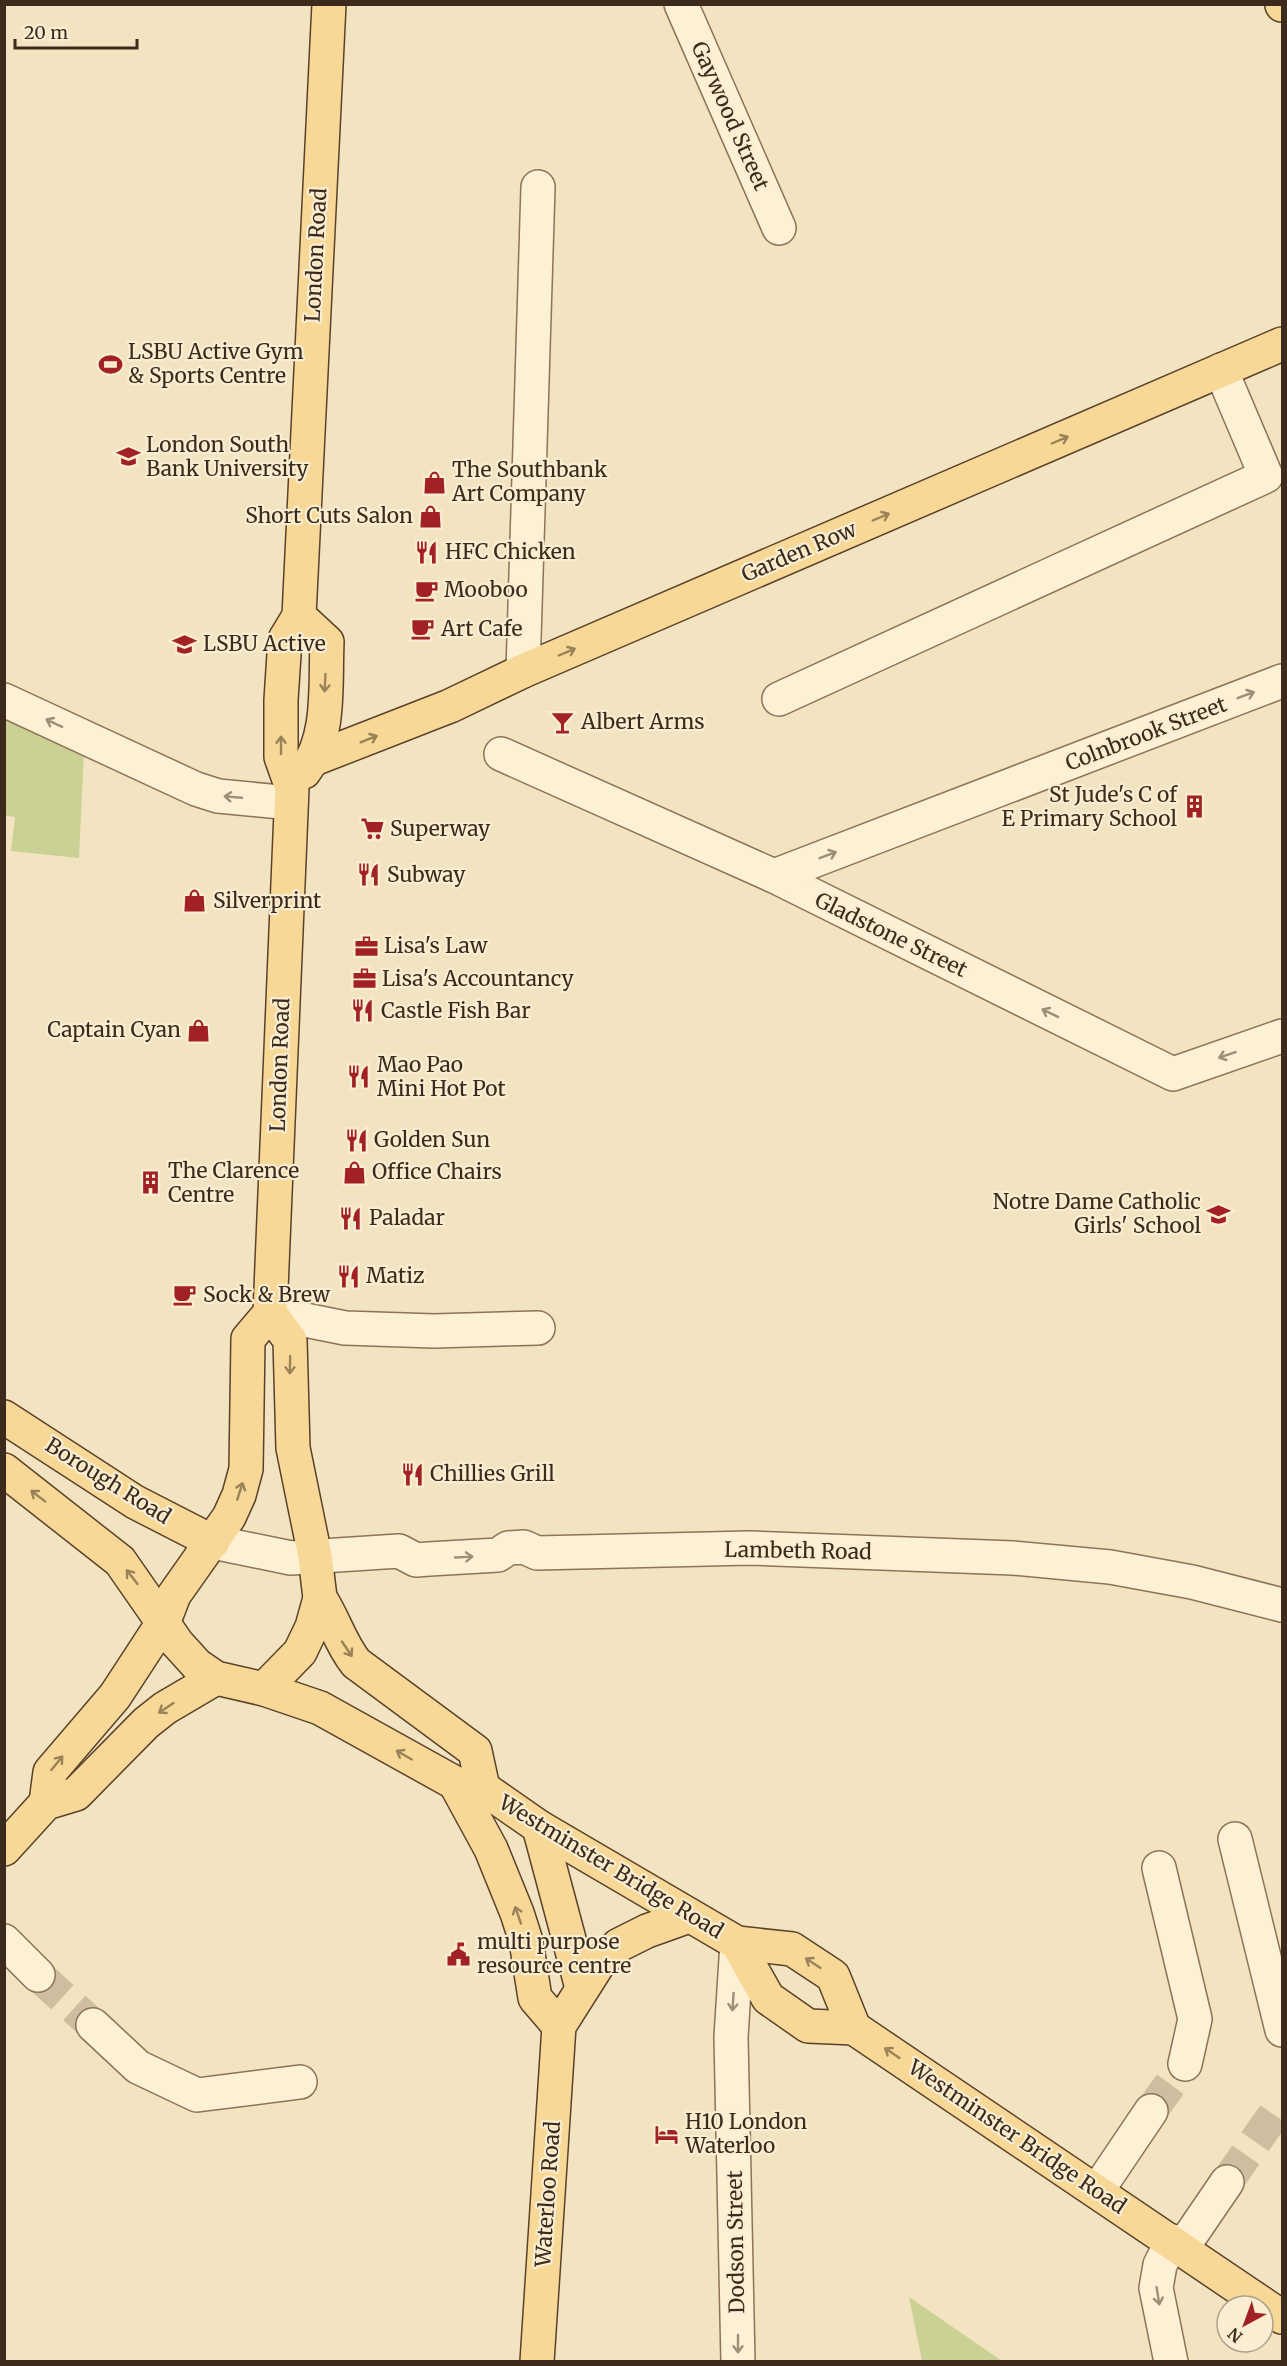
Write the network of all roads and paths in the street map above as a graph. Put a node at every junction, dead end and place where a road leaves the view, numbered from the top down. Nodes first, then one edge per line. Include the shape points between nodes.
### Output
1 (329, 4) edge
2 (681, 4) edge
3 (538, 187) dead end
4 (779, 228) dead end
5 (1282, 344) edge
6 (1221, 370) junction
7 (298, 616) junction
8 (523, 671) junction
9 (1282, 681) edge
10 (779, 699) dead end
11 (4, 700) edge
12 (501, 754) dead end
13 (314, 759) junction
14 (292, 795) junction
15 (774, 876) junction
16 (1282, 1036) edge
17 (270, 1313) junction
18 (538, 1328) dead end
19 (4, 1418) edge
20 (4, 1470) edge
21 (213, 1542) junction
22 (315, 1556) junction
23 (321, 1598) junction
24 (1282, 1605) edge
25 (164, 1621) junction
26 (216, 1678) junction
27 (264, 1689) junction
28 (469, 1785) junction
29 (46, 1803) junction
30 (538, 1827) junction
31 (1235, 1839) dead end
32 (4, 1849) edge
33 (1159, 1868) dead end
34 (689, 1916) junction
35 (4, 1941) edge
36 (737, 1943) junction
37 (38, 1976) tunnel mouth
38 (582, 1988) junction
39 (93, 2025) tunnel mouth
40 (559, 2026) junction
41 (854, 2028) junction
42 (1282, 2030) edge
43 (1185, 2064) tunnel mouth
44 (300, 2082) dead end
45 (1151, 2111) tunnel mouth
46 (1227, 2181) tunnel mouth
47 (1097, 2191) junction
48 (1177, 2244) junction
49 (1282, 2317) edge
50 (537, 2361) edge
51 (738, 2361) edge
52 (1171, 2361) edge

1 - 7 main road, London Road
2 - 4 street, Gaywood Street
3 - 8 street
5 - 6 main road, Garden Row
8 -> 6 main road, Garden Row
6 - 10 street via 1266,476
7 -> 13 main road via 327,642 322,732
14 -> 7 main road, London Road via 281,757 281,700 285,639
13 -> 8 main road, Garden Row via 450,706
15 -> 9 street, Colnbrook Street
14 -> 11 street via 218,796 196,789
12 - 15 street, Gladstone Street
13 - 14 main road
14 - 17 main road, London Road
16 -> 15 street, Gladstone Street via 1173,1074
17 - 18 street via 345,1328
21 -> 17 main road via 239,1495 246,1468 248,1339
17 -> 22 main road via 290,1340 293,1448
19 - 21 main road, Borough Road via 135,1502
25 -> 20 main road via 120,1561
21 - 22 street via 291,1558
21 - 25 main road via 174,1595
22 - 23 main road
22 -> 24 street, Lambeth Road via 399,1551 416,1560 498,1555 508,1548 525,1547 537,1553 750,1548 1013,1558 1110,1567 1192,1582
23 - 27 main road via 300,1652
23 -> 28 main road via 356,1663 475,1750
25 - 26 main road via 197,1665
29 -> 25 main road via 50,1772 115,1696
26 - 27 main road
26 -> 29 main road via 146,1723 76,1794
28 -> 27 main road, Westminster Bridge Road via 320,1708
28 - 30 main road, Westminster Bridge Road
40 -> 28 main road via 536,1998 526,1941
29 - 32 main road
30 - 34 main road, Westminster Bridge Road
30 - 38 main road
31 - 42 street
33 - 43 street via 1195,2019
34 - 36 main road, Westminster Bridge Road
34 - 38 main road, Waterloo Road via 619,1945 599,1963
35 - 37 street
36 - 41 main road via 768,1998 808,2026
41 -> 36 main road, Westminster Bridge Road via 833,1976 792,1949
36 -> 51 street, Dodson Street via 731,2037
38 - 40 main road, Waterloo Road
39 - 44 street via 138,2067 196,2095
40 - 50 main road, Waterloo Road
47 -> 41 main road, Westminster Bridge Road
45 - 47 street
46 - 48 street
47 - 48 main road, Westminster Bridge Road
48 - 49 main road, Westminster Bridge Road
48 -> 52 street via 1160,2265 1156,2288

